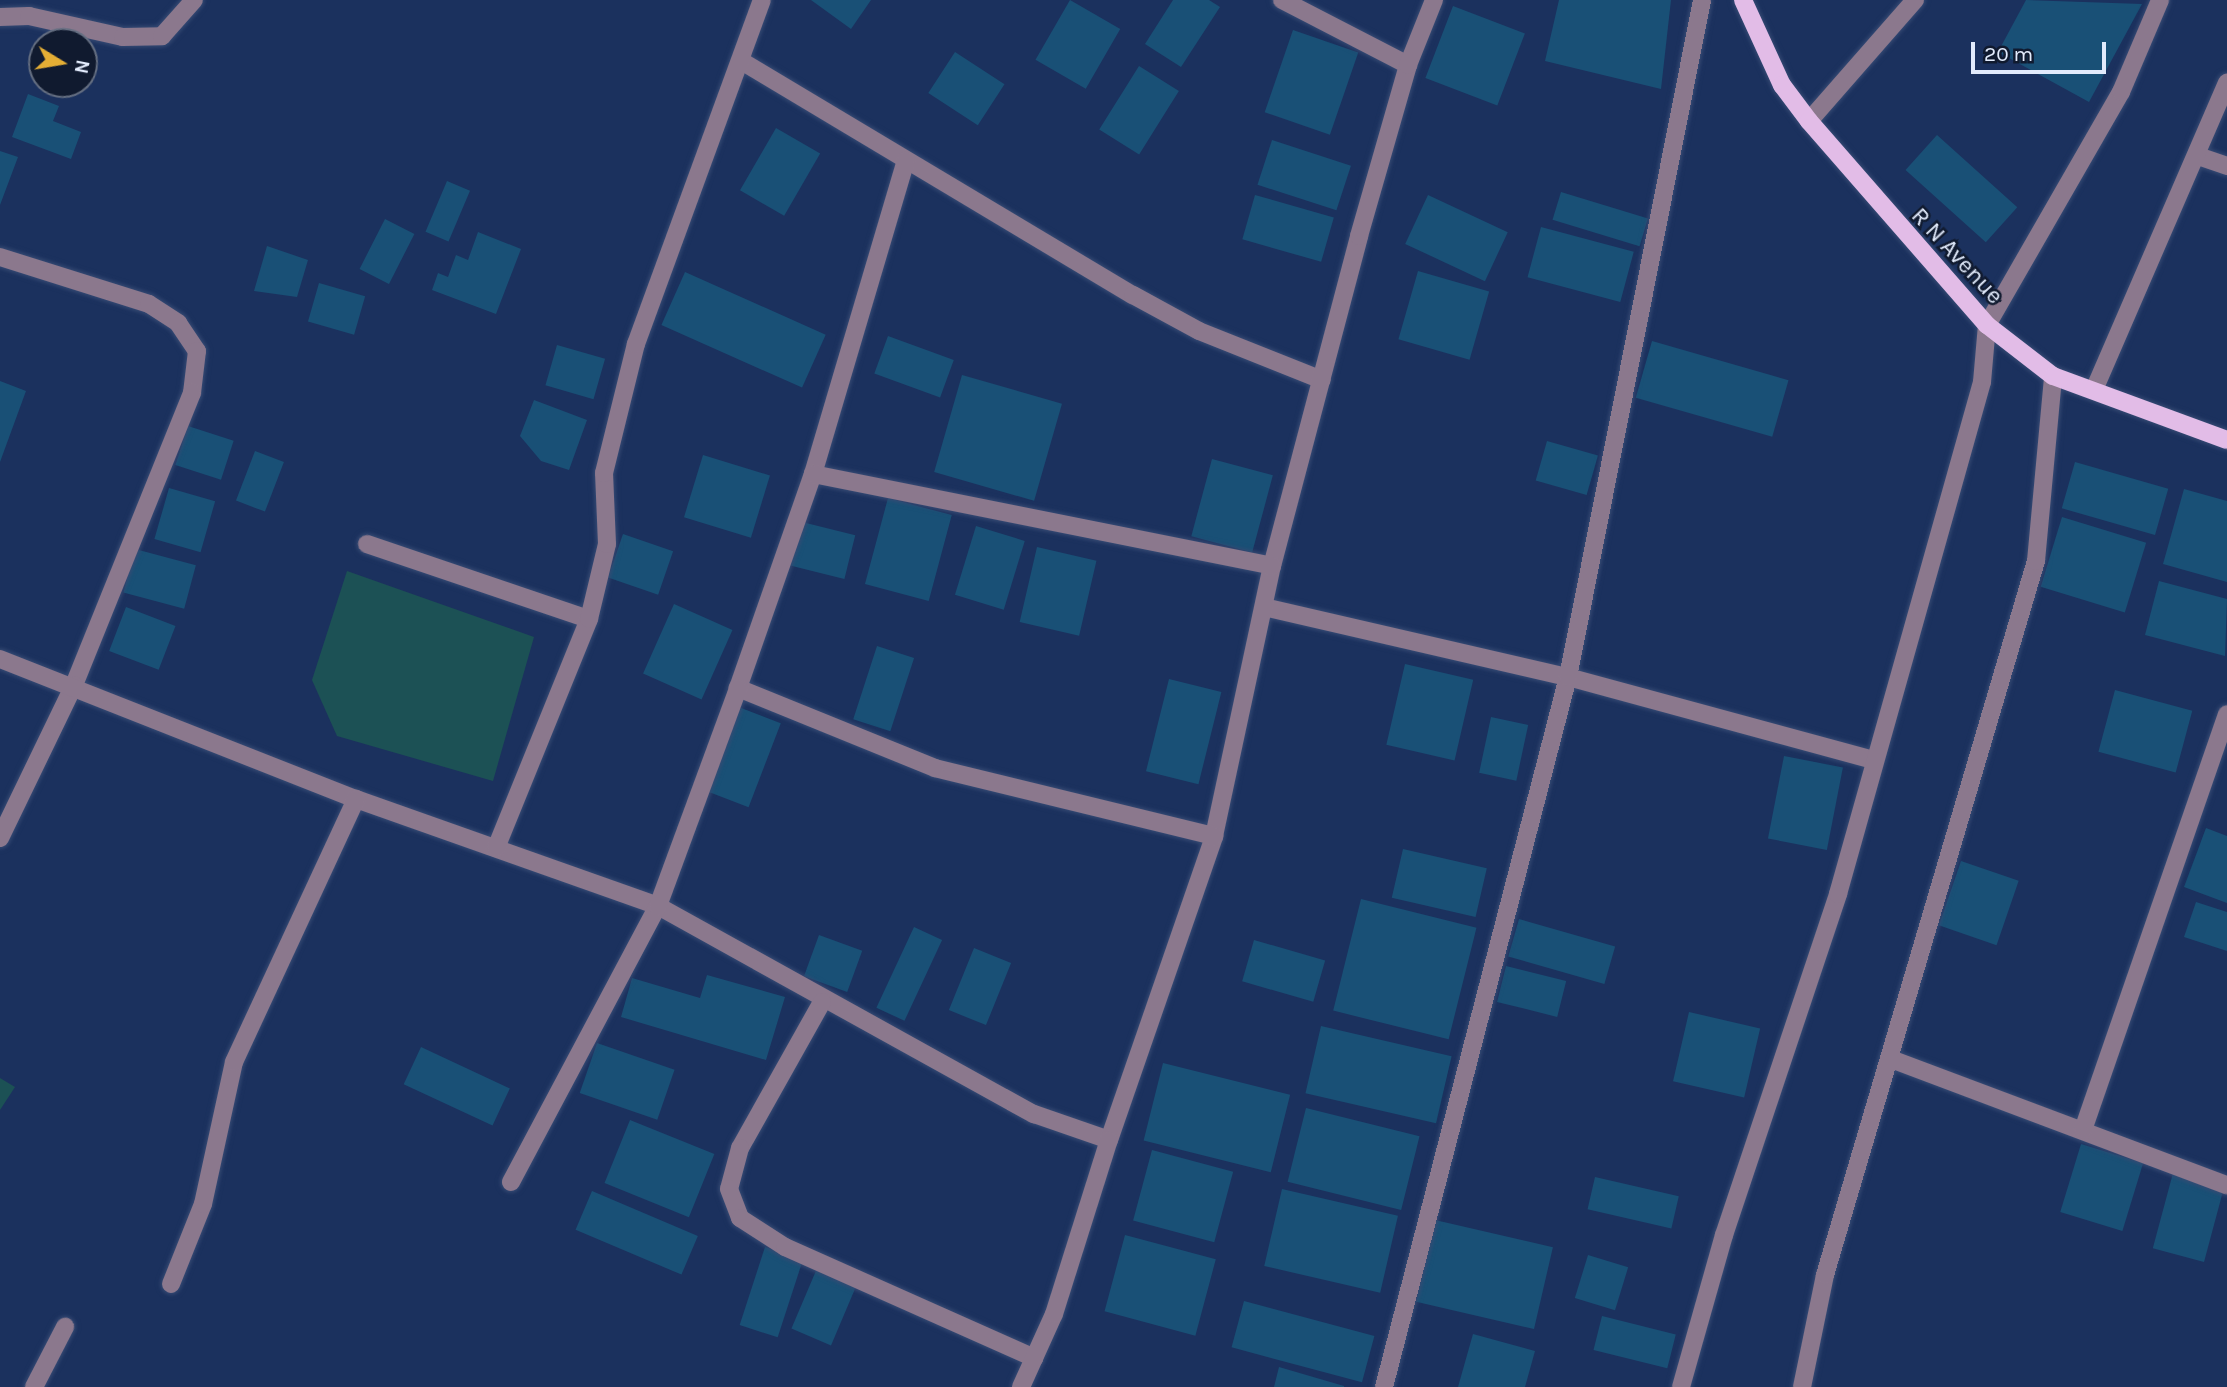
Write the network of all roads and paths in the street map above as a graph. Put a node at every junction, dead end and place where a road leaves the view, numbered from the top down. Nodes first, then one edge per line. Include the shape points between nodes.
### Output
1 (194, 0) edge
2 (762, 0) edge
3 (1282, 0) edge
4 (1434, 0) edge
5 (1702, 0) edge
6 (1743, 0) edge
7 (1915, 0) edge
8 (2160, 0) edge
9 (0, 17) edge
10 (743, 62) junction
11 (1408, 65) junction
12 (2227, 83) edge
13 (1809, 121) junction
14 (2198, 156) junction
15 (906, 162) junction
16 (2227, 166) edge
17 (0, 257) edge
18 (1987, 324) junction
19 (2053, 376) junction
20 (1322, 380) junction
21 (2094, 390) junction
22 (2227, 440) edge
23 (813, 474) junction
24 (367, 544) dead end
25 (1272, 566) junction
26 (1265, 607) junction
27 (589, 619) junction
28 (0, 659) edge
29 (1568, 677) junction
30 (74, 685) junction
31 (738, 688) junction
32 (2227, 714) edge
33 (1874, 760) junction
34 (356, 799) junction
35 (1214, 836) junction
36 (0, 838) edge
37 (496, 848) junction
38 (659, 906) junction
39 (822, 1002) junction
40 (1891, 1059) junction
41 (2083, 1130) junction
42 (1109, 1140) junction
43 (511, 1182) dead end
44 (2227, 1185) edge
45 (171, 1284) dead end
46 (65, 1327) dead end
47 (1034, 1358) junction
48 (34, 1387) edge
49 (1021, 1387) edge
50 (1384, 1387) edge
51 (1681, 1387) edge
52 (1802, 1387) edge

1 - 9 street via 162,36 123,37 29,16
2 - 10 street
3 - 11 street
4 - 11 street
5 - 29 street
6 - 13 main road, R N Avenue via 1782,85
7 - 13 street
8 - 18 street via 2121,92
10 - 15 street
10 - 27 street via 699,158 636,344 604,474 607,544
11 - 20 street
12 - 14 street
13 - 18 main road, R N Avenue
14 - 16 street
14 - 21 street
15 - 20 street via 1199,331
15 - 23 street
17 - 30 street via 149,304 178,323 197,351 192,393
18 - 19 main road, R N Avenue
18 - 33 street via 1982,382
19 - 21 main road, R N Avenue
19 - 40 street via 2036,561
20 - 25 street
21 - 22 main road, R N Avenue
23 - 25 street
23 - 31 street
24 - 27 street
25 - 26 street
26 - 29 street
26 - 35 street
27 - 37 street
28 - 30 street
29 - 33 street
29 - 50 street
30 - 34 street
30 - 36 street
31 - 35 street via 935,768
31 - 38 street
32 - 41 street
33 - 51 street
34 - 37 street
34 - 45 street via 234,1062 203,1204
35 - 42 street
37 - 38 street
38 - 39 street
38 - 43 street
39 - 42 street via 1034,1114
39 - 47 street via 740,1148 729,1189 740,1218 785,1247
40 - 41 street
40 - 52 street via 1825,1275
41 - 44 street
42 - 47 street
46 - 48 street
47 - 49 street

